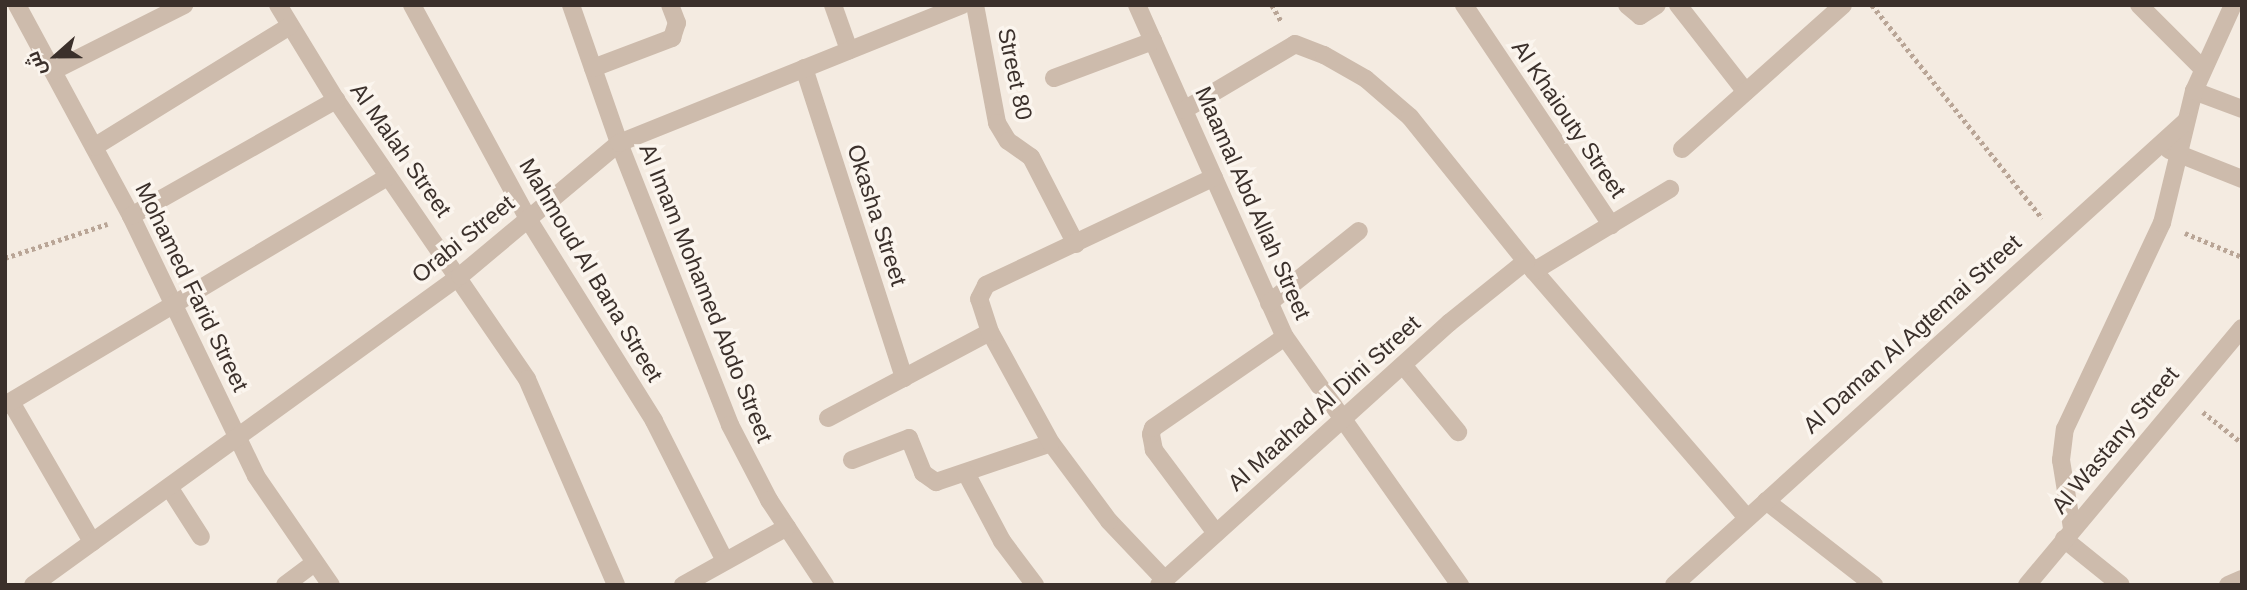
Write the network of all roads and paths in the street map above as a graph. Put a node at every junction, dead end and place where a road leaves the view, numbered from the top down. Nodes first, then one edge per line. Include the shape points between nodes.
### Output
1 (18, 5) edge
2 (184, 5) edge
3 (278, 5) edge
4 (412, 5) edge
5 (571, 5) edge
6 (670, 5) edge
7 (833, 5) edge
8 (962, 5) edge
9 (975, 5) edge
10 (1136, 5) edge
11 (1627, 5) edge
12 (1657, 5) edge
13 (1678, 5) edge
14 (1843, 5) edge
15 (1872, 5) edge
16 (2139, 5) edge
17 (2233, 5) edge
18 (1469, 7) edge
19 (153, 12) edge
20 (290, 26) junction
21 (1153, 41) junction
22 (849, 50) junction
23 (593, 68) junction
24 (804, 68) junction
25 (2202, 68) junction
26 (53, 71) junction
27 (1055, 78) dead end
28 (2194, 91) junction
29 (1746, 92) junction
30 (336, 100) junction
31 (1184, 110) junction
32 (2242, 110) edge
33 (2185, 122) junction
34 (619, 143) junction
35 (2157, 144) junction
36 (94, 147) junction
37 (1682, 149) dead end
38 (2179, 156) junction
39 (388, 177) junction
40 (1214, 177) junction
41 (2242, 178) edge
42 (1670, 189) dead end
43 (131, 216) junction
44 (528, 219) junction
45 (2162, 223) junction
46 (1611, 225) junction
47 (1359, 231) dead end
48 (2056, 236) junction
49 (1076, 244) junction
50 (2242, 257) edge
51 (5, 258) edge
52 (1530, 266) junction
53 (460, 276) junction
54 (1269, 303) junction
55 (175, 307) junction
56 (2242, 328) edge
57 (990, 332) junction
58 (1285, 337) junction
59 (1403, 365) junction
60 (904, 378) junction
61 (2184, 396) junction
62 (8, 403) edge
63 (828, 418) dead end
64 (1344, 418) junction
65 (1458, 432) dead end
66 (237, 438) junction
67 (1051, 443) junction
68 (2242, 443) edge
69 (852, 460) dead end
70 (966, 473) junction
71 (169, 487) junction
72 (1766, 501) junction
73 (1747, 517) junction
74 (787, 527) junction
75 (1216, 533) junction
76 (2068, 533) junction
77 (201, 537) dead end
78 (92, 542) junction
79 (725, 561) junction
80 (314, 563) junction
81 (2242, 579) edge
82 (1162, 582) edge
83 (33, 585) edge
84 (285, 585) edge
85 (331, 585) edge
86 (616, 585) edge
87 (683, 585) edge
88 (825, 585) edge
89 (1035, 585) edge
90 (1460, 585) edge
91 (1674, 585) edge
92 (1874, 585) edge
93 (2027, 585) edge
94 (2122, 585) edge
95 (2228, 585) edge

1 - 26 street, Mohamed Farid Street
2 - 19 street
3 - 20 street, Al Malah Street
4 - 44 street, Mahmoud Al Bana Street
5 - 23 street, Al Imam Mohamed Abdo Street
6 - 23 street via 677,23 672,38
7 - 22 street
8 - 22 street, Orabi Street
9 - 49 street, Street 80 via 996,123 1036,164
10 - 21 street, Maamal Abd Allah Street
11 - 12 street via 1640,16
13 - 29 street
14 - 29 street
15 - 48 path
16 - 25 street
17 - 25 street
18 - 46 street, Al Khaiouty Street
19 - 26 street
20 - 30 street, Al Malah Street
20 - 36 street
21 - 27 street
21 - 31 street, Maamal Abd Allah Street
22 - 24 street, Orabi Street
23 - 34 street, Al Imam Mohamed Abdo Street
24 - 34 street, Orabi Street
24 - 60 street, Okasha Street
25 - 28 street
26 - 36 street, Mohamed Farid Street
28 - 32 street
28 - 33 street
29 - 37 street
30 - 39 street, Al Malah Street
30 - 43 street
31 - 40 street, Maamal Abd Allah Street
31 - 52 street via 1283,47 1294,44 1324,55 1366,79 1410,117
33 - 35 street, Al Daman Al Agtemai Street
33 - 38 street
34 - 44 street, Orabi Street
34 - 74 street, Al Imam Mohamed Abdo Street via 730,425
35 - 38 street
35 - 48 street, Al Daman Al Agtemai Street
36 - 43 street, Mohamed Farid Street
38 - 41 street
38 - 45 street
39 - 53 street, Al Malah Street
39 - 55 street
40 - 49 street
40 - 54 street, Maamal Abd Allah Street
42 - 46 street, Al Maahad Al Dini Street
43 - 51 path
43 - 55 street, Mohamed Farid Street
44 - 53 street, Orabi Street
44 - 79 street, Mahmoud Al Bana Street via 653,421
45 - 50 path
45 - 76 street via 2065,429 2062,468
46 - 52 street, Al Maahad Al Dini Street
47 - 54 street
48 - 72 street, Al Daman Al Agtemai Street
49 - 57 street via 986,285 979,308
52 - 59 street, Al Maahad Al Dini Street
52 - 73 street
53 - 66 street, Orabi Street
53 - 86 street, Al Malah Street via 527,379
54 - 58 street, Maamal Abd Allah Street
55 - 62 street
55 - 66 street, Mohamed Farid Street
56 - 61 street, Al Wastany Street
57 - 60 street
57 - 67 street
58 - 64 street, Maamal Abd Allah Street
58 - 75 street via 1153,428 1154,450
59 - 64 street, Al Maahad Al Dini Street
59 - 65 street
60 - 63 street
61 - 68 path
61 - 76 street, Al Wastany Street
62 - 78 street
64 - 75 street, Al Maahad Al Dini Street
64 - 90 street, Maamal Abd Allah Street
66 - 71 street, Orabi Street
66 - 80 street, Mohamed Farid Street via 283,522
67 - 70 street
67 - 82 street
69 - 70 street via 904,437 913,441 928,479 936,482
70 - 89 street via 1002,541
71 - 77 street
71 - 78 street, Orabi Street
72 - 73 street, Al Daman Al Agtemai Street
72 - 92 street
73 - 91 street, Al Daman Al Agtemai Street
74 - 79 street
74 - 88 street, Al Imam Mohamed Abdo Street
75 - 82 street, Al Maahad Al Dini Street
76 - 93 street, Al Wastany Street
76 - 94 street
78 - 83 street, Orabi Street
79 - 87 street
80 - 84 street
80 - 85 street, Mohamed Farid Street
81 - 95 street

